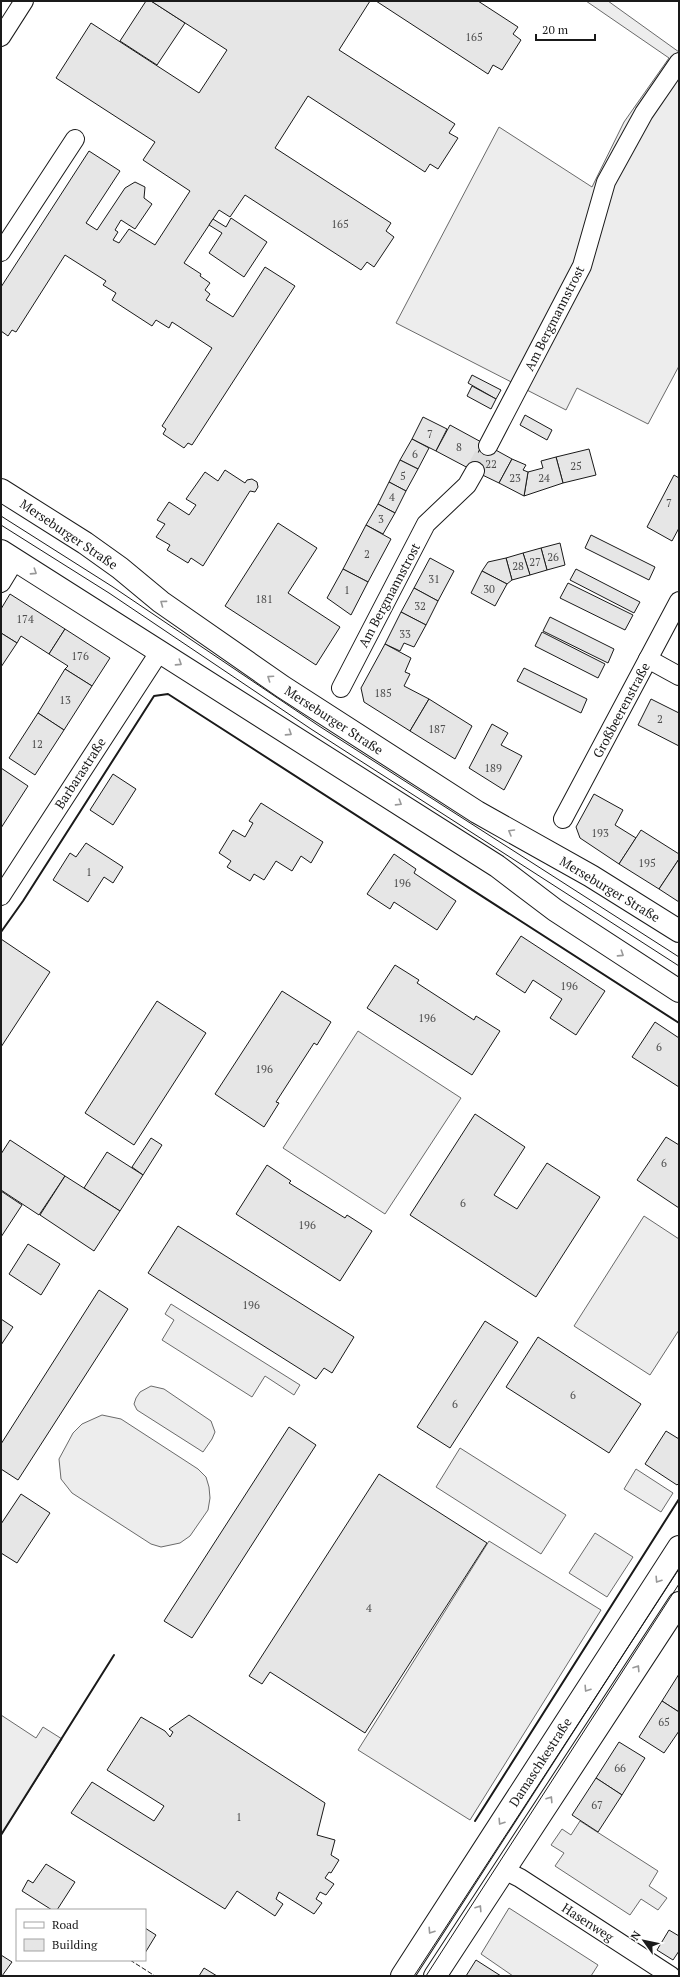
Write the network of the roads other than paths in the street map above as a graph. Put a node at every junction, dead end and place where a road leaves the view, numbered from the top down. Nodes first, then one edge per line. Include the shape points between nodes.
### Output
1 (24, 1) edge
2 (1, 37) edge
3 (679, 62) edge
4 (75, 139) dead end
5 (1, 252) edge
6 (488, 446) tunnel mouth
7 (475, 471) tunnel mouth
8 (1, 490) edge
9 (8, 555) edge
10 (1, 583) edge
11 (679, 601) edge
12 (160, 651) junction
13 (648, 659) junction
14 (679, 676) edge
15 (340, 688) dead end
16 (564, 819) dead end
17 (1, 896) edge
18 (679, 931) edge
19 (679, 991) edge
20 (679, 1547) edge
21 (679, 1603) edge
22 (478, 1857) junction
23 (504, 1870) junction
24 (402, 1976) edge
25 (435, 1976) edge
26 (671, 1976) edge

1 - 2 street
3 - 6 street, Am Bergmannstrost via 644,114 606,182 582,266
4 - 5 street
7 - 15 street, Am Bergmannstrost via 467,485 426,524
18 -> 8 main road, Merseburger Straße via 591,876 477,812 283,687 161,602 85,543
9 - 10 street
9 -> 12 main road
11 - 13 street, Großbeerenstraße
12 - 17 street, Barbarastraße
12 -> 19 main road via 497,866 555,910
13 - 14 street
13 - 16 street, Großbeerenstraße
20 -> 22 main road, Damaschkestraße
23 -> 21 main road
22 - 23 main road
22 -> 24 main road, Damaschkestraße
25 -> 23 main road
23 - 26 street, Hasenweg

